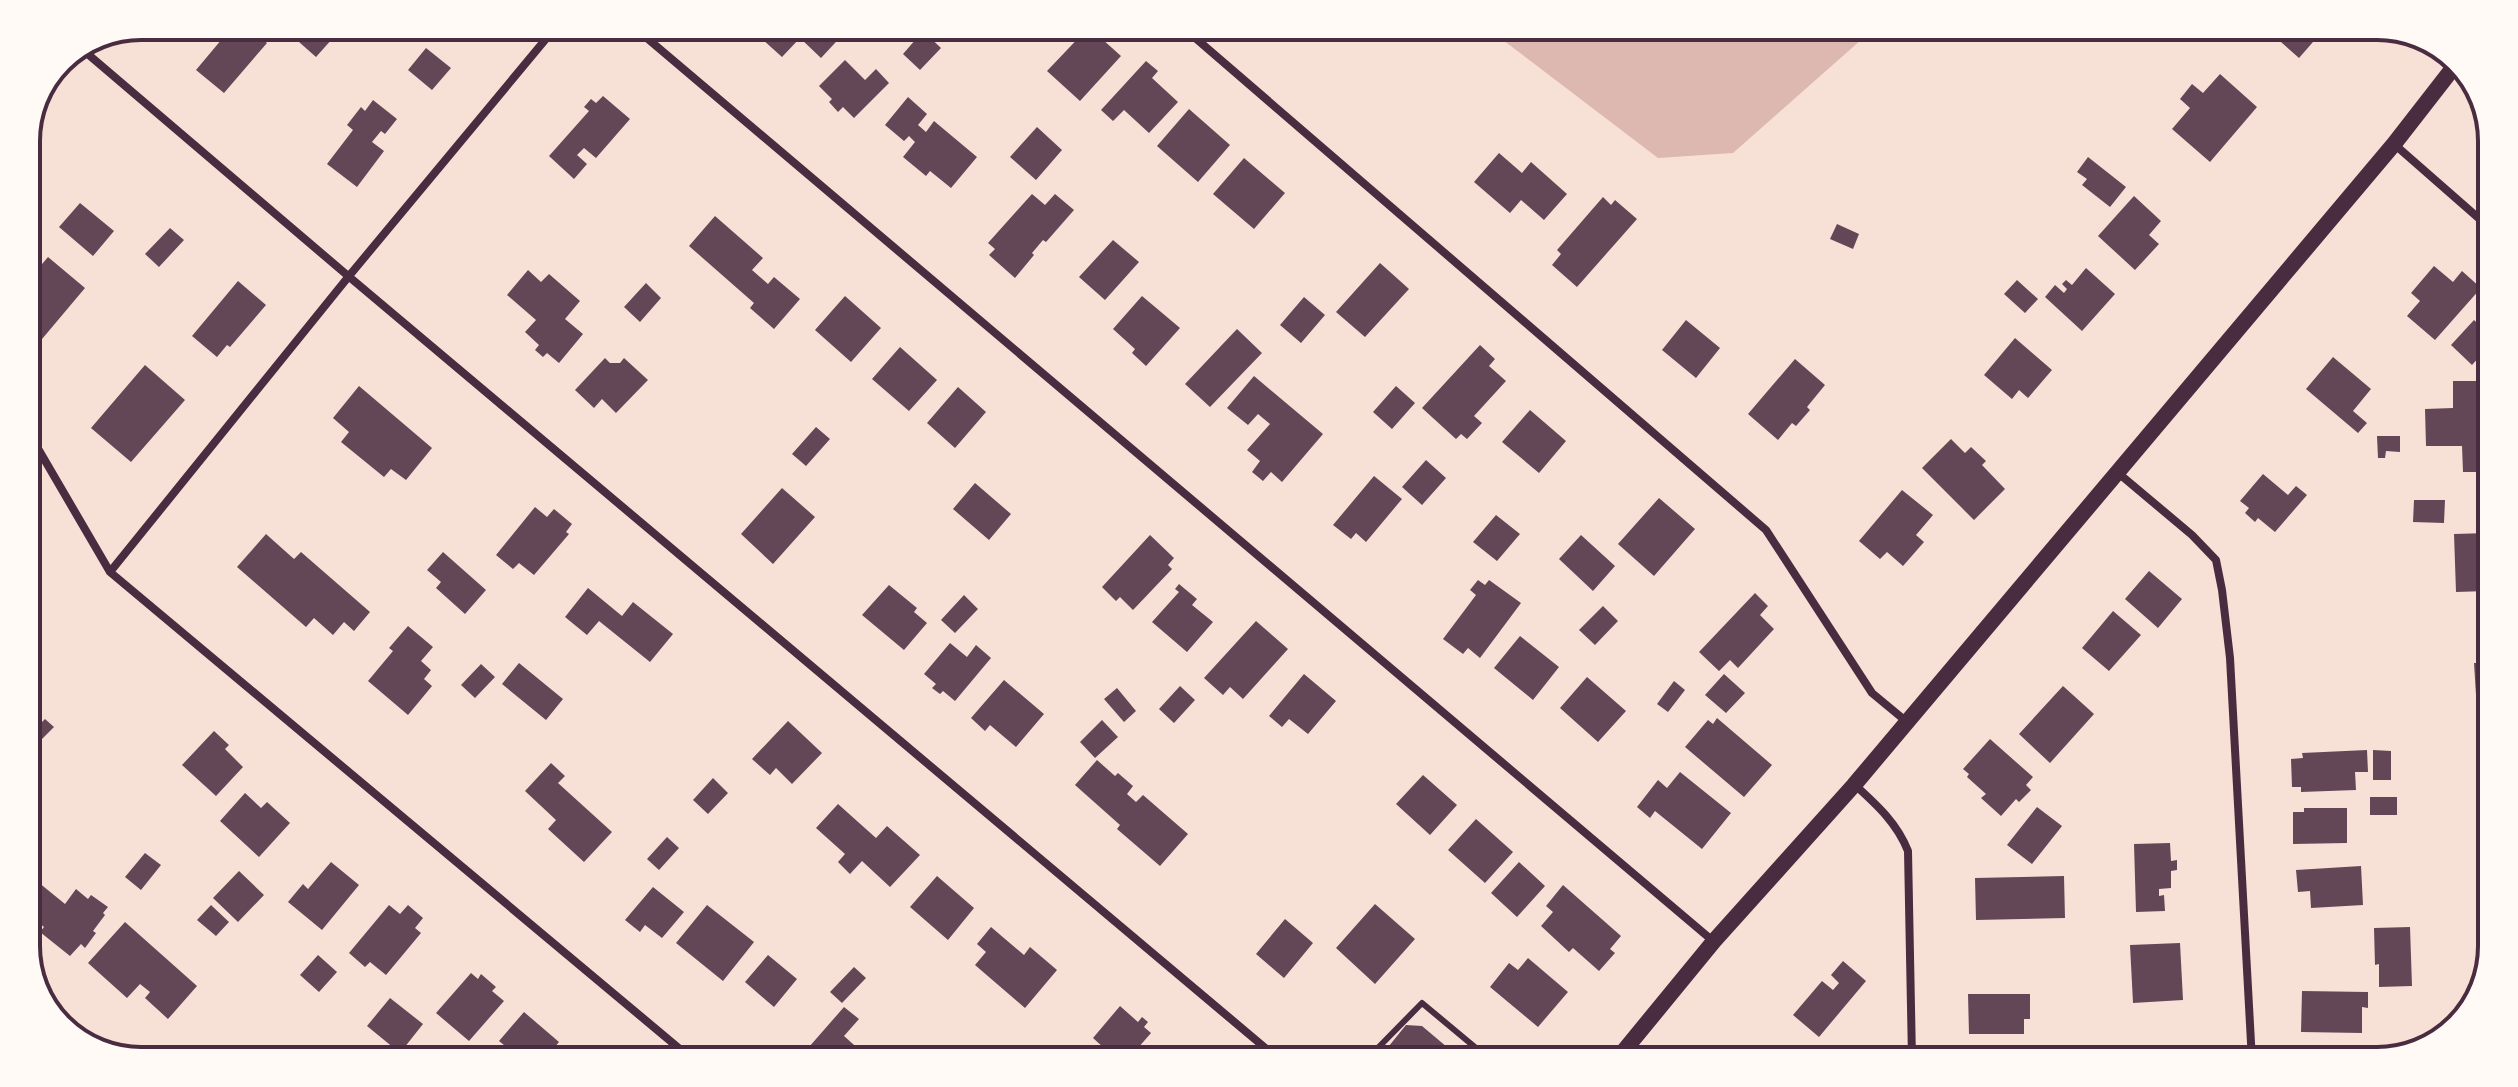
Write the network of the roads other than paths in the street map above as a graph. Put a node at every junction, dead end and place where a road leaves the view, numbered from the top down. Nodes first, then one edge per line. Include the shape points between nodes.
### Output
1 (545, 40) edge
2 (649, 40) edge
3 (1198, 40) edge
4 (89, 55) edge
5 (2451, 71) edge
6 (2394, 144) junction
7 (2478, 218) edge
8 (349, 276) junction
9 (40, 452) edge
10 (2117, 471) junction
11 (110, 572) junction
12 (1907, 722) junction
13 (1854, 785) junction
14 (1714, 941) junction
15 (677, 1047) edge
16 (1264, 1047) edge
17 (1379, 1047) edge
18 (1475, 1047) edge
19 (1627, 1047) edge
20 (1912, 1047) edge
21 (2251, 1047) edge

1 - 8 street
2 - 14 street
3 - 12 street via 1766,530 1872,693
4 - 8 street
5 - 6 main road
6 - 7 street
6 - 10 main road
8 - 11 street
8 - 16 street
9 - 11 street
10 - 12 main road
10 - 21 street via 2216,560 2230,658
11 - 15 street
12 - 13 main road
13 - 14 main road
13 - 20 street via 1901,833 1908,851
14 - 19 main road
17 - 18 lane via 1422,1003

